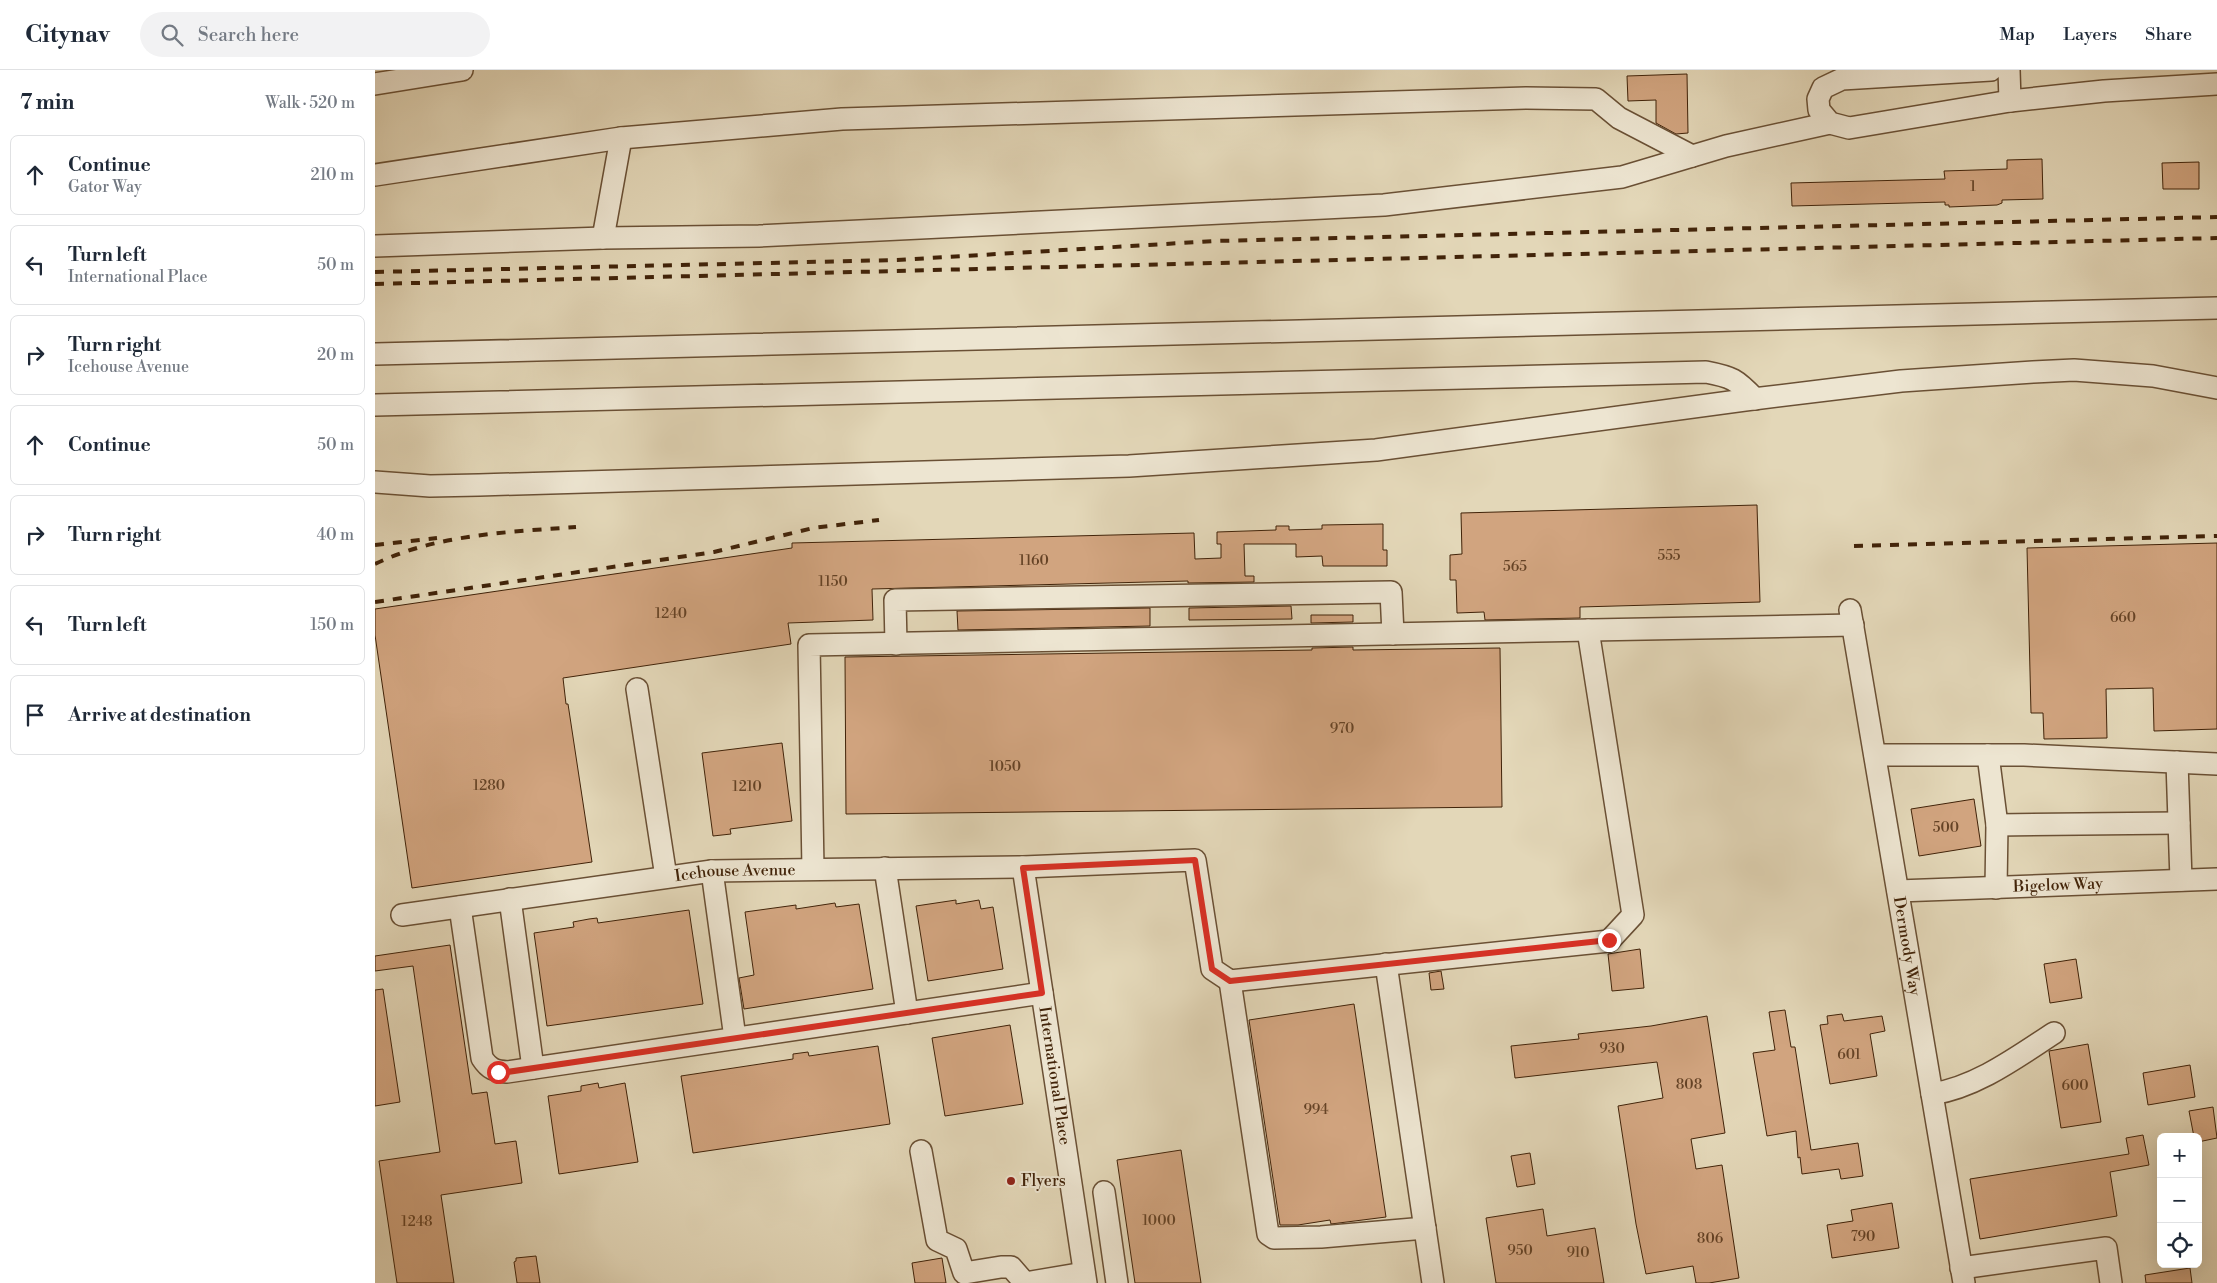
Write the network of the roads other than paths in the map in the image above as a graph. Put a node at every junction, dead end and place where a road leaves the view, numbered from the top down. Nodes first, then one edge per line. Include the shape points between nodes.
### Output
1 (462, 70) edge
2 (1991, 70) edge
3 (2009, 70) edge
4 (375, 84) edge
5 (2217, 84) edge
6 (2010, 101) junction
7 (1830, 123) junction
8 (621, 138) junction
9 (1692, 156) junction
10 (375, 175) edge
11 (603, 238) junction
12 (375, 246) edge
13 (2217, 308) edge
14 (375, 354) edge
15 (2217, 388) edge
16 (1755, 399) junction
17 (375, 405) edge
18 (375, 482) edge
19 (1588, 630) junction
20 (1393, 634) junction
21 (896, 644) junction
22 (637, 689) dead end
23 (1875, 755) junction
24 (1988, 755) junction
25 (2177, 762) junction
26 (2217, 764) edge
27 (2179, 823) junction
28 (1997, 825) junction
29 (885, 868) junction
30 (1023, 868) junction
31 (813, 869) junction
32 (712, 871) junction
33 (666, 877) junction
34 (2217, 879) edge
35 (2181, 880) junction
36 (1995, 888) junction
37 (1898, 891) junction
38 (510, 900) junction
39 (460, 906) junction
40 (402, 915) dead end
41 (1386, 964) junction
42 (1230, 981) junction
43 (1042, 993) junction
44 (907, 1013) junction
45 (2054, 1033) dead end
46 (735, 1038) junction
47 (533, 1068) junction
48 (1932, 1094) junction
49 (921, 1151) dead end
50 (1104, 1192) dead end
51 (1108, 1218) junction
52 (1077, 1222) junction
53 (1425, 1228) junction
54 (1962, 1276) edge
55 (1085, 1278) edge
56 (1025, 1283) edge
57 (1117, 1283) edge
58 (1433, 1283) edge
59 (2111, 1283) edge

1 - 4 street
2 - 7 street via 1842,79 1823,88 1818,100 1819,110
3 - 6 street
5 - 6 street via 2104,90
6 - 7 street via 1849,128
7 - 9 street
8 - 9 street via 842,119 1526,98 1595,99 1619,118
8 - 10 street
8 - 11 street
9 - 11 street via 1622,177 1384,205 759,236
11 - 12 street
13 - 14 street
15 - 16 street via 2153,376 2074,370 1901,381
16 - 17 street via 1729,376 1706,372
16 - 18 street via 1376,450 1201,462 429,486
19 - 20 street
19 - 23 street, Dermody Way via 1851,618
19 - 41 street via 1633,915 1609,940
20 - 21 street
20 - 21 street via 1391,592 895,600
21 - 31 street via 809,645
22 - 33 street
23 - 24 street
23 - 37 street, Dermody Way
24 - 25 street
24 - 28 street
25 - 26 street
25 - 27 street
27 - 28 street
27 - 35 street
28 - 36 street
29 - 30 street, Icehouse Avenue
29 - 31 street, Icehouse Avenue
29 - 44 street
30 - 42 street, Icehouse Avenue via 1195,860 1212,969
30 - 43 street, International Place
31 - 32 street, Icehouse Avenue
32 - 33 street, Icehouse Avenue
32 - 46 street
33 - 38 street, Icehouse Avenue
34 - 35 street, Bigelow Way
35 - 36 street, Bigelow Way
36 - 37 street, Bigelow Way
37 - 48 street, Dermody Way
38 - 39 street, Icehouse Avenue
38 - 47 street
39 - 40 street, Icehouse Avenue
39 - 47 street via 483,1058 488,1067 507,1072
41 - 42 street
41 - 53 street
42 - 53 street via 1268,1234 1274,1238 1321,1237
43 - 44 street
43 - 52 street, International Place
44 - 46 street
45 - 48 street via 1997,1069 1948,1091
46 - 47 street
48 - 54 street, Dermody Way
49 - 56 street via 937,1240 956,1249 964,1273 1011,1267
50 - 51 street
51 - 52 street
51 - 57 street
52 - 55 street, International Place
53 - 58 street
54 - 59 street via 2106,1248
55 - 56 street

